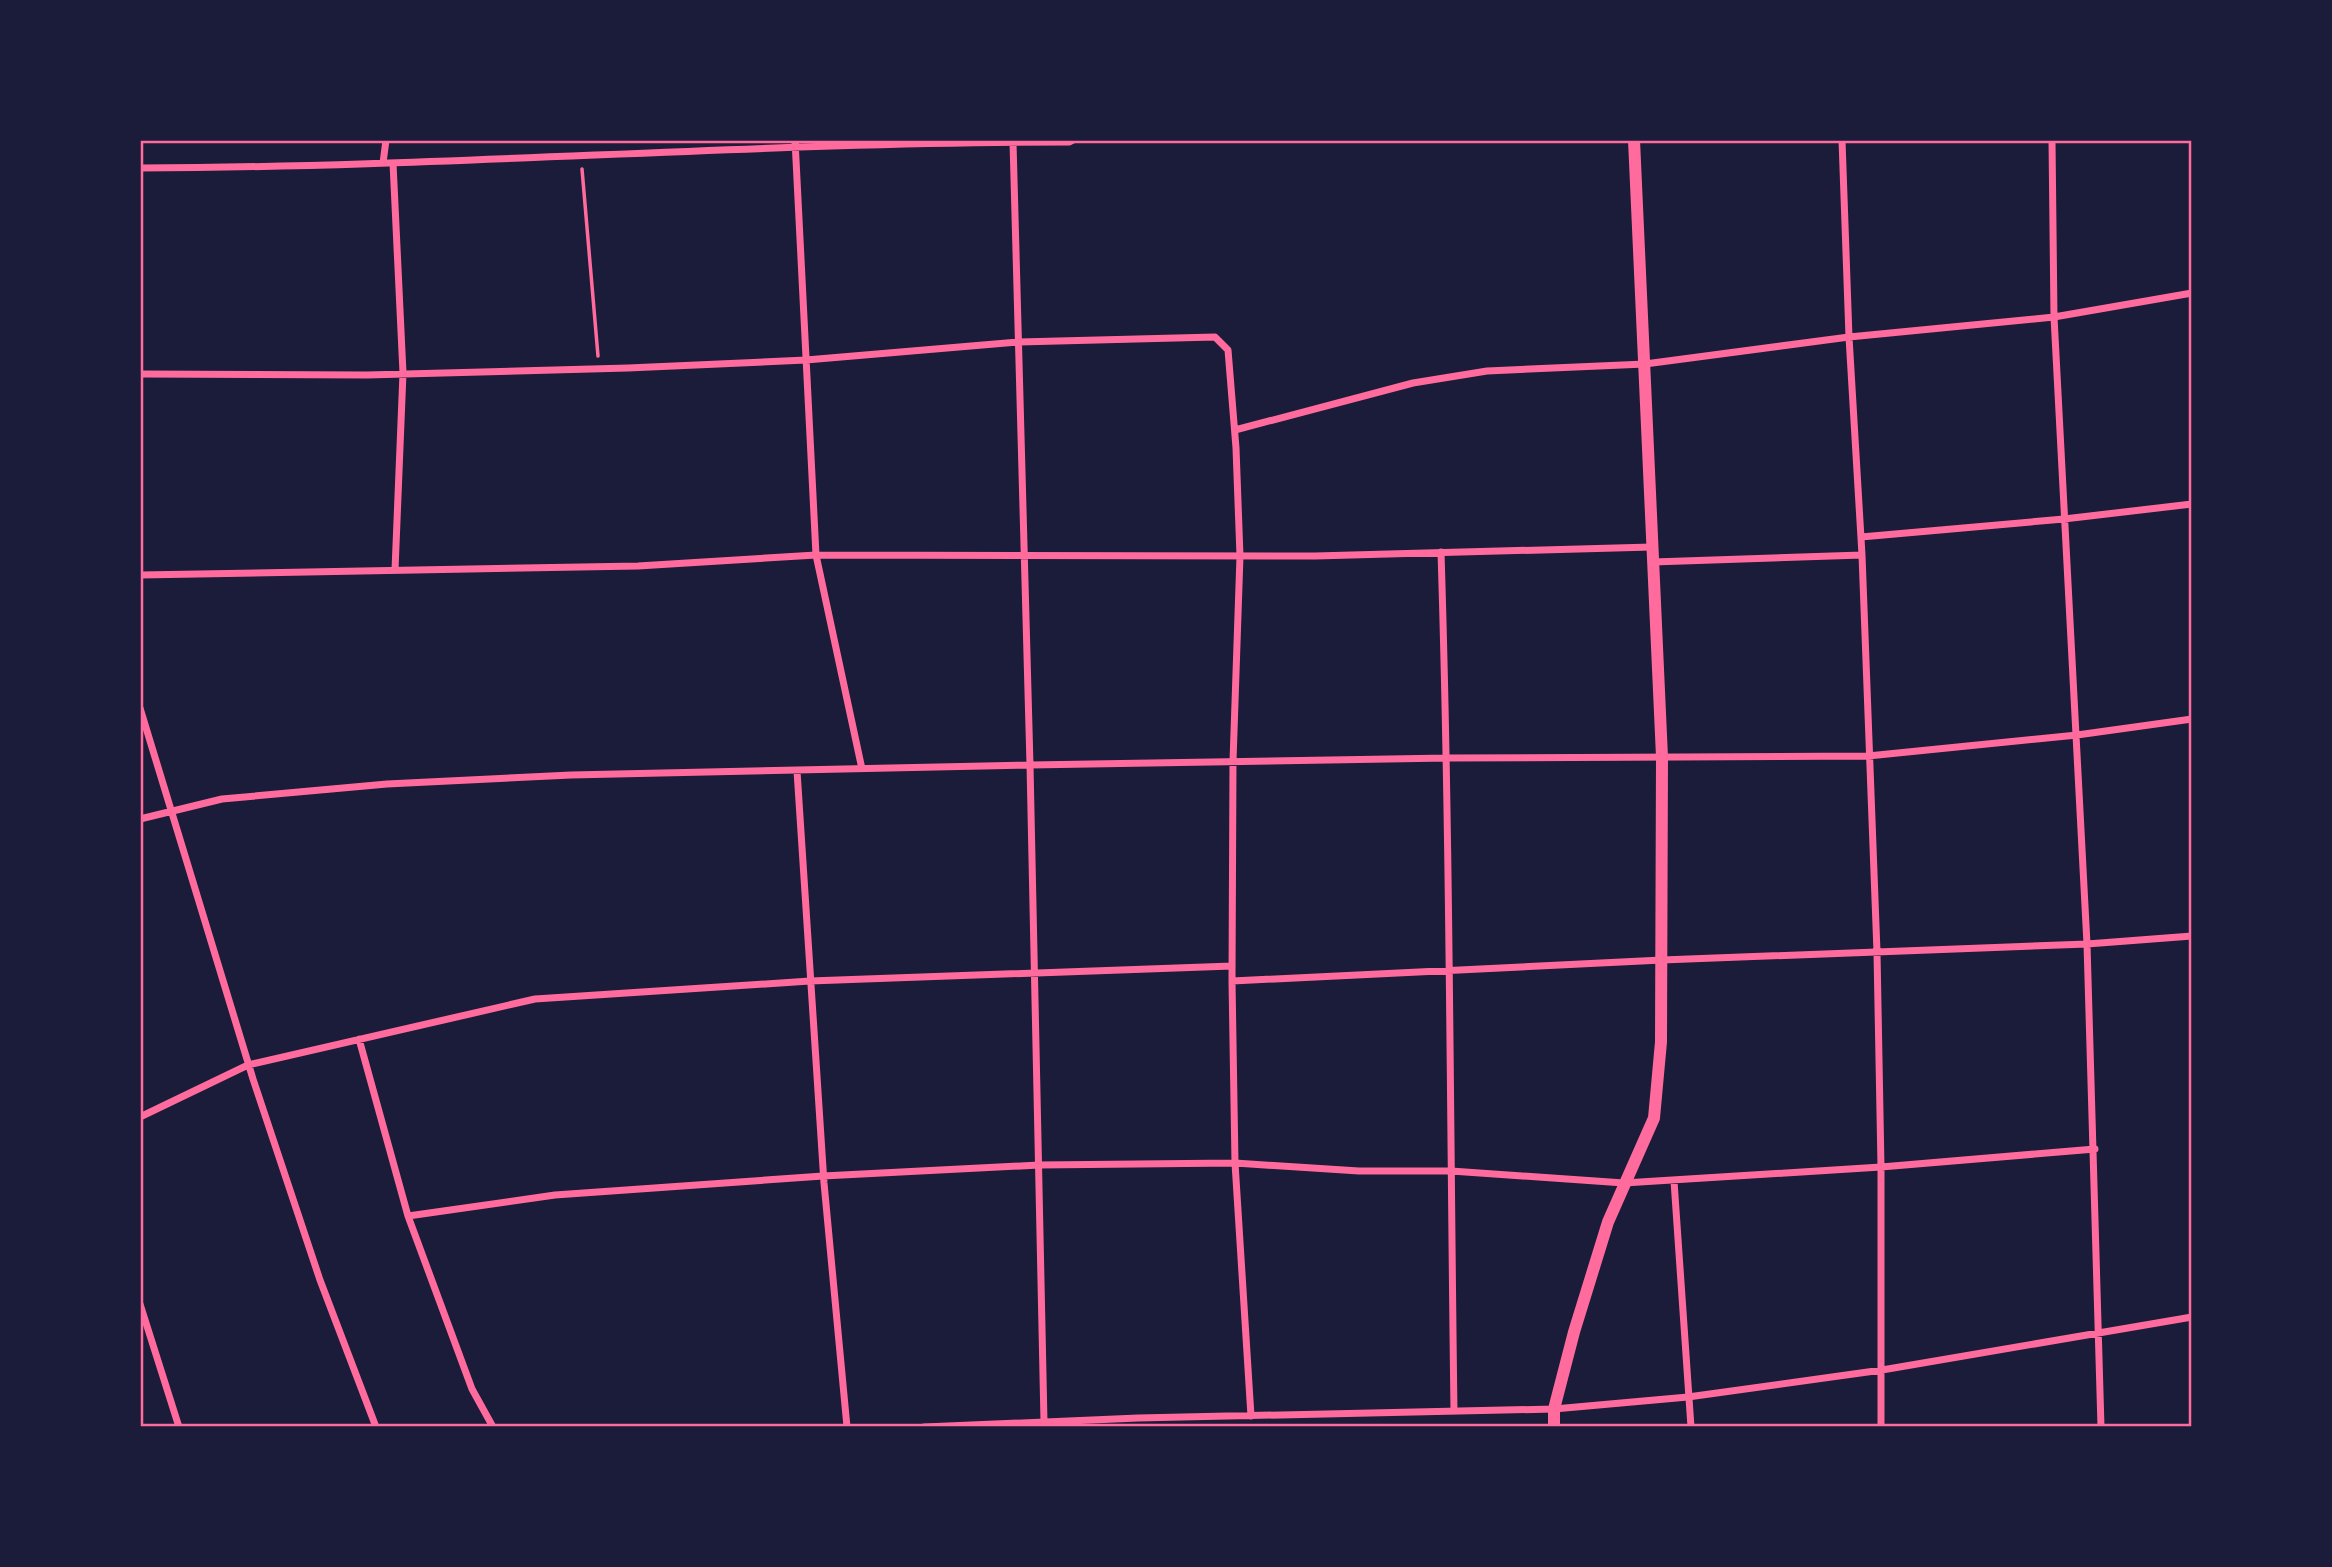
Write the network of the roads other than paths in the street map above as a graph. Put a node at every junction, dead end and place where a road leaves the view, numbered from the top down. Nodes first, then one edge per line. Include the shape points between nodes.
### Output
1 (386, 140) edge
2 (1073, 140) edge
3 (1634, 140) edge
4 (1842, 140) edge
5 (2052, 140) edge
6 (1013, 142) junction
7 (795, 144) edge
8 (383, 163) junction
9 (393, 163) junction
10 (140, 168) edge
11 (2192, 293) edge
12 (2054, 317) junction
13 (1849, 337) junction
14 (1019, 342) junction
15 (806, 360) junction
16 (1645, 364) junction
17 (403, 373) junction
18 (140, 374) edge
19 (1235, 430) junction
20 (2192, 504) edge
21 (2064, 519) junction
22 (1861, 537) junction
23 (1653, 547) junction
24 (1441, 552) junction
25 (816, 555) junction
26 (1024, 555) junction
27 (1862, 555) junction
28 (1240, 556) junction
29 (1653, 562) junction
30 (395, 570) junction
31 (140, 575) edge
32 (140, 708) edge
33 (2192, 719) edge
34 (2077, 735) junction
35 (1868, 756) junction
36 (1662, 757) junction
37 (1447, 758) junction
38 (1233, 761) junction
39 (1030, 765) junction
40 (862, 769) junction
41 (797, 771) junction
42 (170, 811) junction
43 (140, 819) edge
44 (2192, 936) edge
45 (2087, 944) junction
46 (1877, 951) junction
47 (1662, 960) junction
48 (1232, 966) junction
49 (1448, 972) junction
50 (1034, 974) junction
51 (810, 981) junction
52 (1232, 981) junction
53 (359, 1039) junction
54 (248, 1065) junction
55 (140, 1117) edge
56 (2095, 1149) junction
57 (1235, 1163) junction
58 (1039, 1166) junction
59 (1881, 1167) junction
60 (1451, 1171) junction
61 (823, 1176) junction
62 (1674, 1181) junction
63 (1624, 1183) junction
64 (408, 1216) junction
65 (140, 1304) edge
66 (2192, 1317) edge
67 (2098, 1334) junction
68 (1882, 1370) junction
69 (1688, 1397) junction
70 (1554, 1409) junction
71 (1454, 1411) junction
72 (1251, 1416) junction
73 (1044, 1422) junction
74 (178, 1427) edge
75 (376, 1427) edge
76 (493, 1427) edge
77 (846, 1427) edge
78 (924, 1427) edge
79 (1554, 1427) edge
80 (1691, 1427) edge
81 (1881, 1427) edge
82 (2101, 1427) edge

1 - 8 street
2 - 6 street
3 - 16 street
4 - 13 street
5 - 12 street
6 - 7 street
6 - 14 street
7 - 9 street
7 - 15 street
8 - 9 street
8 - 10 street
9 - 17 street
11 - 12 street
12 - 13 street
12 - 21 street
13 - 16 street
13 - 22 street
14 - 15 street
14 - 19 street via 1215,337 1228,351
14 - 26 street
15 - 17 street
15 - 25 street
16 - 19 street via 1488,371 1413,383
16 - 23 street
17 - 18 street
17 - 30 street
19 - 28 street
20 - 21 street
21 - 22 street
21 - 34 street
22 - 27 street
23 - 24 street
23 - 29 street
24 - 28 street
24 - 37 street
25 - 26 street
25 - 30 street via 638,566
25 - 40 street
26 - 28 street
26 - 39 street
27 - 29 street
27 - 35 street
28 - 38 street
29 - 36 street
30 - 31 street
32 - 42 street
33 - 34 street
34 - 35 street
34 - 45 street
35 - 36 street
35 - 46 street
36 - 37 street
36 - 47 street
37 - 38 street
37 - 49 street
38 - 39 street
38 - 48 street
39 - 40 street
39 - 50 street
40 - 41 street
41 - 42 street via 387,783 222,799
41 - 51 street
42 - 43 street
42 - 54 street
44 - 45 street
45 - 46 street
45 - 56 street
46 - 47 street
46 - 59 street
47 - 49 street
47 - 63 street via 1654,1118
48 - 50 street
48 - 52 street
49 - 52 street
49 - 60 street
50 - 51 street
50 - 58 street
51 - 53 street via 535,999
51 - 61 street
52 - 57 street
53 - 54 street
53 - 64 street
54 - 55 street
54 - 75 street via 320,1280
56 - 59 street
56 - 67 street
57 - 58 street
57 - 60 street
57 - 72 street
58 - 61 street
58 - 73 street
59 - 62 street
59 - 68 street
60 - 63 street
60 - 71 street
61 - 64 street via 555,1195
61 - 77 street
62 - 63 street
62 - 69 street
63 - 70 street via 1604,1234
64 - 76 street via 472,1389
65 - 74 street
66 - 67 street
67 - 68 street
67 - 82 street
68 - 69 street
68 - 81 street
69 - 70 street
69 - 80 street
70 - 71 street
70 - 79 street
71 - 72 street
72 - 73 street
73 - 78 street

